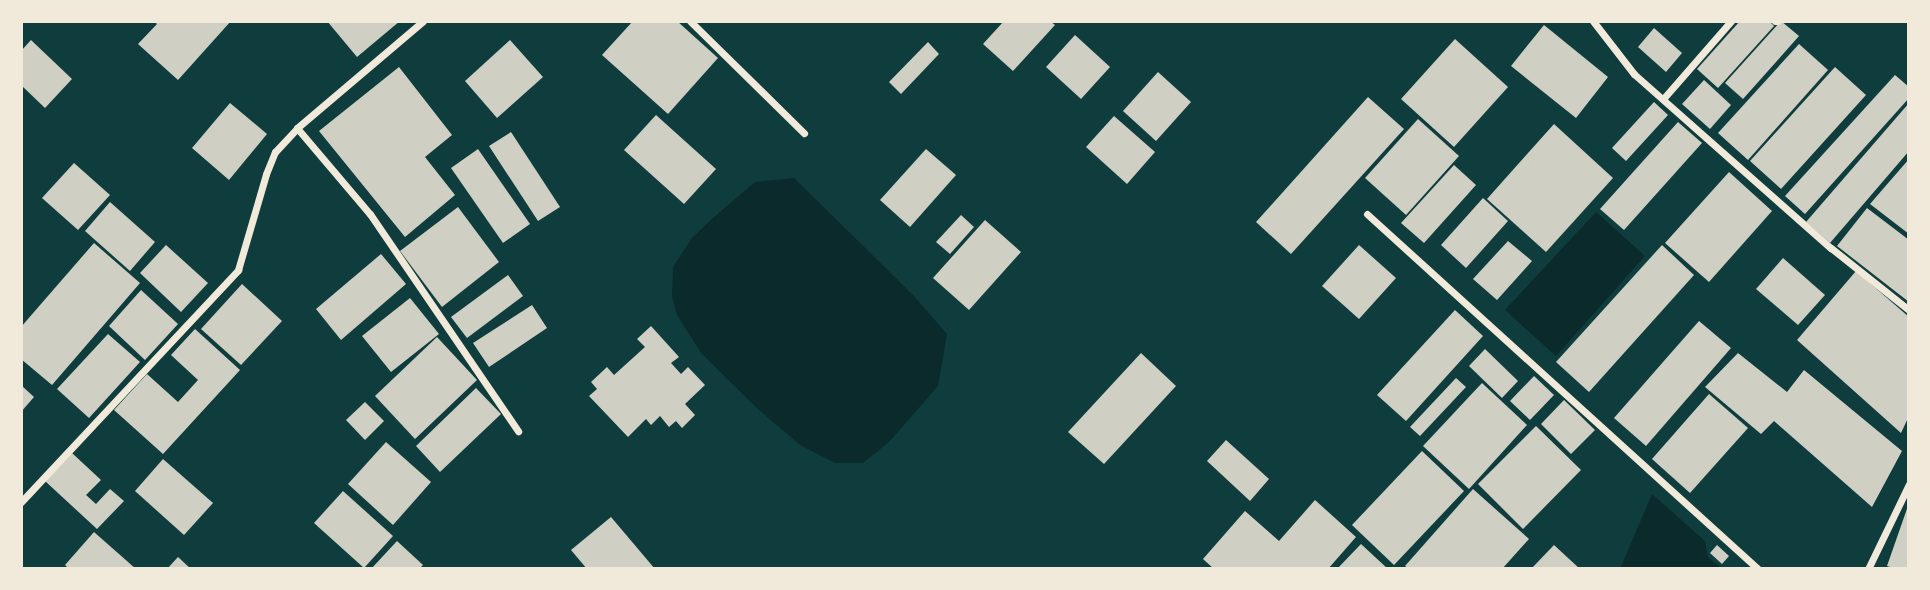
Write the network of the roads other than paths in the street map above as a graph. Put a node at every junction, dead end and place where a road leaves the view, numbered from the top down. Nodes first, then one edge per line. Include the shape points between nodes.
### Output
1 (423, 21) edge
2 (690, 21) edge
3 (1593, 21) edge
4 (1731, 21) edge
5 (1663, 99) junction
6 (297, 128) junction
7 (804, 133) dead end
8 (1367, 214) dead end
9 (1909, 310) edge
10 (518, 431) dead end
11 (1908, 487) edge
12 (21, 502) edge
13 (1758, 569) edge
14 (1868, 569) edge

1 - 6 street
2 - 7 street
3 - 5 street via 1634,74
4 - 5 street
5 - 9 street via 1830,247
6 - 10 street via 370,214
6 - 12 street via 275,152 238,270
8 - 13 street
11 - 14 street

